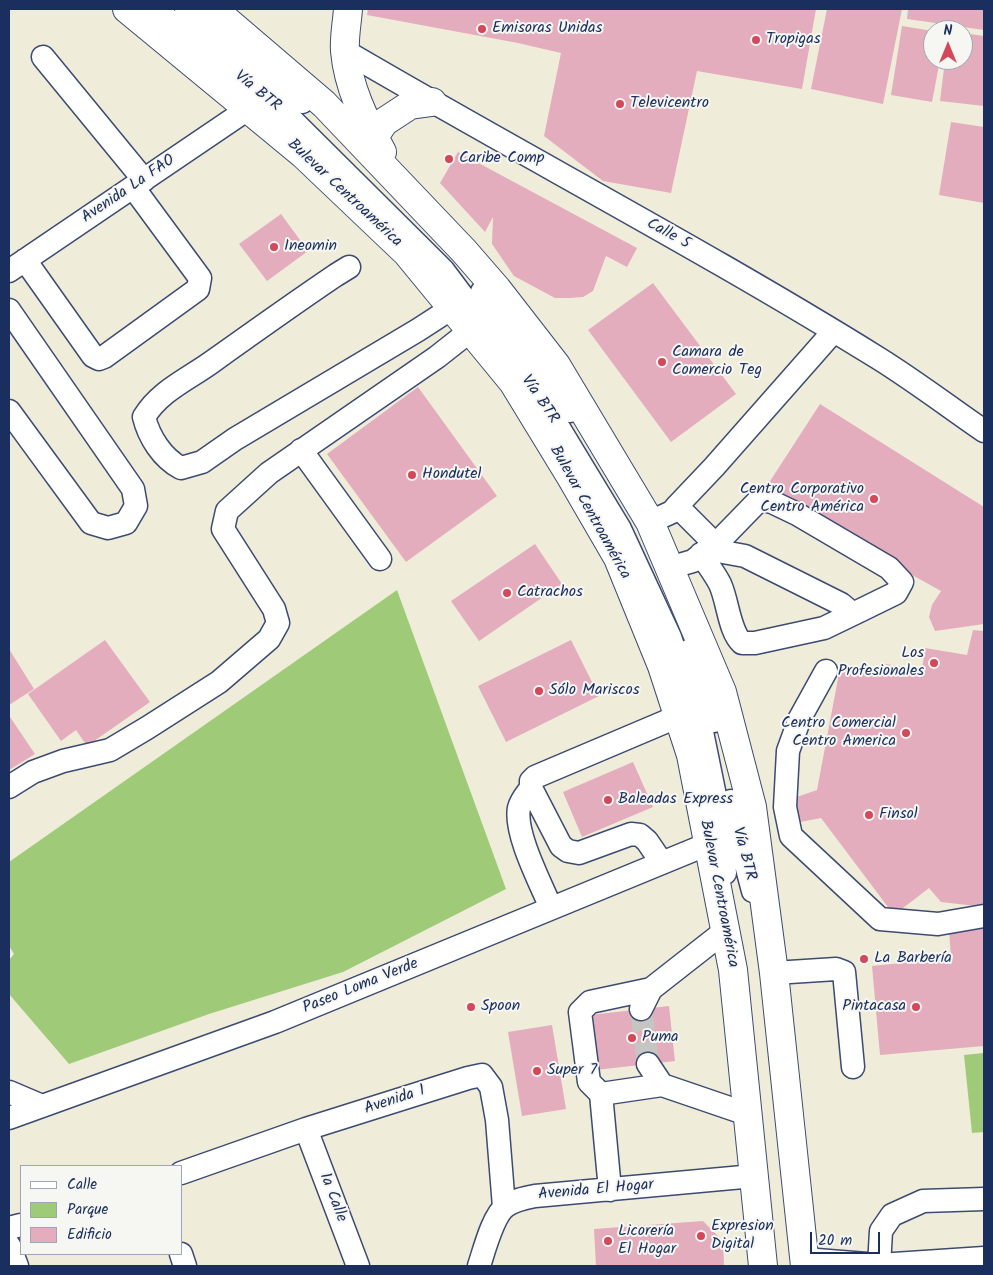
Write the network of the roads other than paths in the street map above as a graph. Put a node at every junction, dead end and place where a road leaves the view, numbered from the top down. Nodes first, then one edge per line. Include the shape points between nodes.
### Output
1 (127, 9) edge
2 (155, 9) edge
3 (186, 9) edge
4 (213, 9) edge
5 (348, 9) edge
6 (345, 51) junction
7 (43, 57) dead end
8 (432, 102) junction
9 (248, 109) junction
10 (374, 137) junction
11 (399, 182) junction
12 (138, 184) junction
13 (17, 266) edge
14 (350, 267) dead end
15 (452, 308) junction
16 (9, 310) edge
17 (470, 331) junction
18 (833, 332) junction
19 (9, 411) edge
20 (984, 431) edge
21 (301, 450) junction
22 (677, 506) junction
23 (650, 522) junction
24 (708, 549) junction
25 (380, 559) dead end
26 (669, 568) junction
27 (853, 614) junction
28 (826, 671) dead end
29 (678, 716) junction
30 (9, 787) edge
31 (531, 788) junction
32 (785, 807) junction
33 (753, 815) junction
34 (791, 836) junction
35 (756, 843) junction
36 (708, 844) junction
37 (662, 863) junction
38 (551, 908) junction
39 (984, 916) edge
40 (725, 931) junction
41 (773, 965) junction
42 (733, 970) junction
43 (652, 989) junction
44 (641, 1009) tunnel mouth
45 (648, 1064) tunnel mouth
46 (853, 1067) dead end
47 (662, 1085) junction
48 (9, 1092) edge
49 (601, 1094) junction
50 (42, 1106) junction
51 (747, 1114) junction
52 (9, 1118) edge
53 (306, 1129) junction
54 (182, 1173) edge
55 (754, 1176) junction
56 (610, 1190) junction
57 (984, 1199) edge
58 (504, 1207) junction
59 (9, 1245) edge
60 (984, 1258) edge
61 (804, 1263) edge
62 (17, 1266) edge
63 (358, 1266) edge
64 (479, 1266) edge
65 (763, 1266) edge
66 (879, 1266) edge

1 - 9 main road, Bulevar Centroamérica
2 - 42 street, Vía BTR via 292,120 443,270 548,410 600,494 620,529 670,637 702,732 721,824
3 - 41 street, Vía BTR via 307,106 457,259 566,405 599,460 657,574 703,683 720,742 734,823
4 - 11 main road via 324,104
5 - 6 main road
6 - 8 street, Calle 5
6 - 10 main road via 354,93
7 - 12 street
8 - 10 main road via 410,105 384,122
8 - 18 street, Calle 5 via 718,263
9 - 12 street, Avenida La FAO
9 - 15 main road, Bulevar Centroamérica via 304,155 407,253
10 - 11 main road
11 - 23 main road via 497,289 556,365
12 - 13 street, Avenida La FAO
12 - 13 street via 200,278 200,285 104,357 93,356
14 - 15 street via 151,405 144,417 147,430 171,462 181,468 202,462 235,438
15 - 17 main road, Bulevar Centroamérica
16 - 19 street via 133,489 136,506 126,523 108,528 91,523
17 - 21 street
17 - 29 main road, Bulevar Centroamérica via 512,382 618,558 662,666
18 - 20 street, Calle 5 via 880,359
18 - 22 street
21 - 25 street
21 - 30 street via 269,473 227,511 223,529 274,609 278,622 270,639 219,682 110,750 63,761 33,772
22 - 23 street via 672,512
22 - 24 street
23 - 26 main road
24 - 26 street via 693,560
24 - 27 street via 745,556 841,604
24 - 27 street via 742,643 824,628
24 - 27 street via 760,499 772,502 889,568 902,582 896,593
26 - 33 main road via 722,692
28 - 32 street via 800,718 788,751
29 - 31 street via 535,777
29 - 36 main road, Bulevar Centroamérica via 691,755
31 - 37 street via 561,846 568,852 579,853 631,834 640,835
31 - 38 street via 522,799 518,825
32 - 33 street
32 - 34 street
33 - 35 main road
34 - 35 street
34 - 39 street via 880,919 938,924
35 - 41 main road
36 - 37 street, Paseo Loma Verde
36 - 40 main road, Bulevar Centroamérica
37 - 38 street, Paseo Loma Verde
38 - 50 street, Paseo Loma Verde via 276,1022
40 - 42 main road, Bulevar Centroamérica
40 - 43 street
41 - 46 street via 844,972
41 - 61 main road
42 - 51 main road, Bulevar Centroamérica
43 - 44 street
43 - 49 street via 590,1002 580,1012 589,1082
45 - 47 street
47 - 49 street
47 - 51 street
48 - 50 street
49 - 56 street
50 - 52 street, Paseo Loma Verde
51 - 55 main road, Bulevar Centroamérica
53 - 54 street, Avenida 1
53 - 58 street, Avenida 1 via 482,1076 492,1087
53 - 63 street, 1a Calle
55 - 56 street, Avenida El Hogar
55 - 65 main road, Bulevar Centroamérica
56 - 58 street, Avenida El Hogar via 535,1196 518,1199
57 - 66 street via 923,1200 892,1215 881,1231
58 - 64 street
59 - 62 street
60 - 66 street
61 - 66 street

